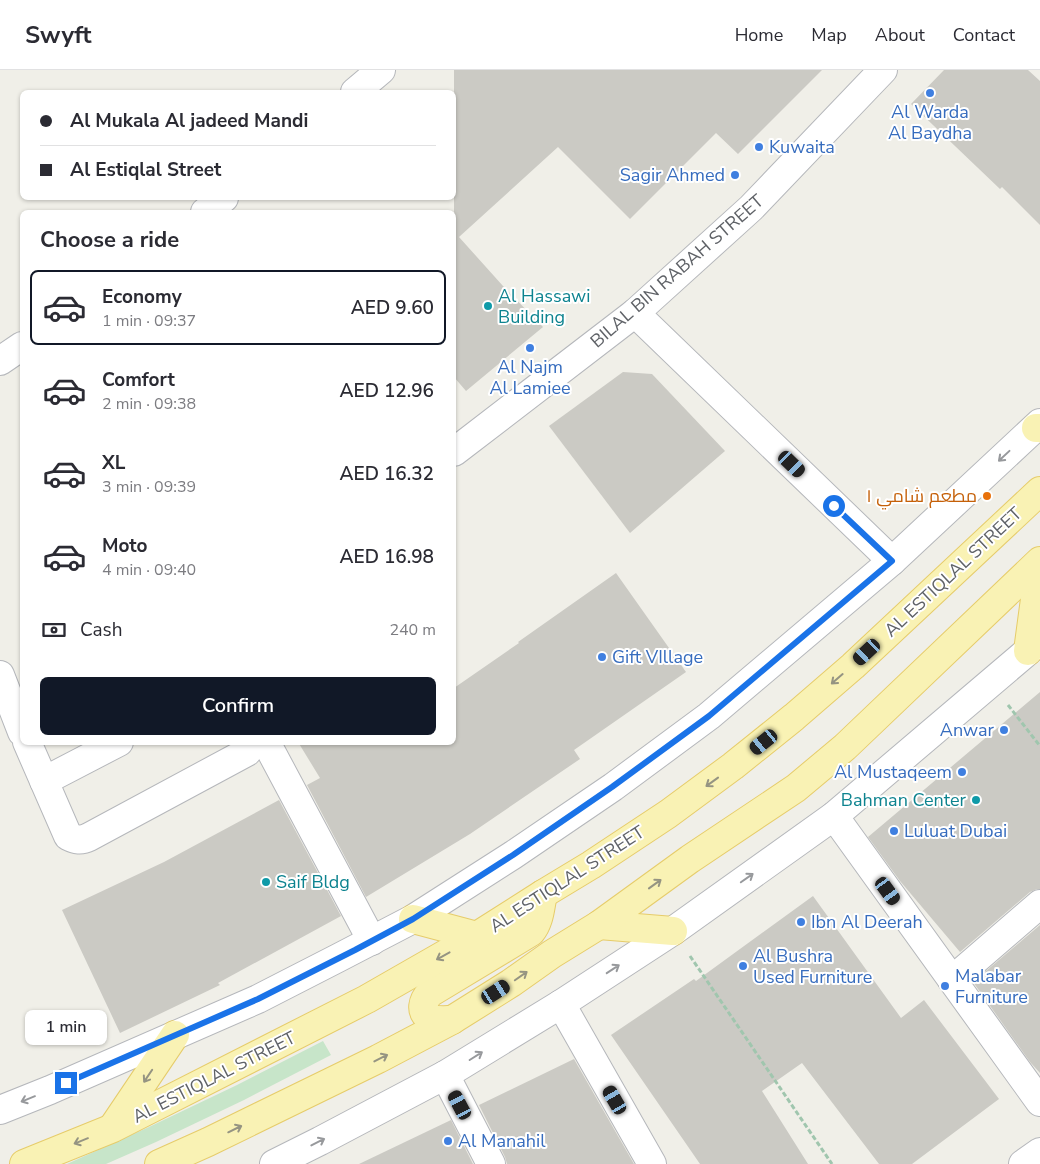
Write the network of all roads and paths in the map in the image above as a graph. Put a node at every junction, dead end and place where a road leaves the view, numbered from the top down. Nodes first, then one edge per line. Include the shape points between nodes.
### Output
1 (381, 70) edge
2 (883, 70) edge
3 (357, 90) edge
4 (221, 200) edge
5 (208, 210) edge
6 (635, 313) junction
7 (20, 347) edge
8 (0, 361) edge
9 (1038, 426) edge
10 (456, 450) edge
11 (1040, 491) edge
12 (892, 561) junction
13 (1040, 562) edge
14 (1034, 645) edge
15 (0, 675) edge
16 (991, 682) junction
17 (15, 721) edge
18 (28, 745) edge
19 (113, 745) edge
20 (251, 745) edge
21 (268, 745) edge
22 (1040, 746) edge
23 (44, 781) junction
24 (834, 816) junction
25 (543, 894) junction
26 (1040, 904) edge
27 (413, 919) junction
28 (599, 925) junction
29 (673, 930) junction
30 (478, 936) junction
31 (372, 941) junction
32 (952, 980) junction
33 (561, 1004) junction
34 (452, 1020) junction
35 (175, 1035) junction
36 (445, 1075) junction
37 (1040, 1102) edge
38 (0, 1110) edge
39 (113, 1128) junction
40 (1040, 1152) edge
41 (204, 1153) edge
42 (24, 1164) edge
43 (159, 1164) edge
44 (274, 1164) edge
45 (491, 1164) edge
46 (652, 1164) edge
47 (832, 1164) edge
48 (1023, 1164) edge

1 - 3 street
2 - 6 street, BILAL BIN RABAH STREET via 751,208
4 - 5 street
6 - 10 street, BILAL BIN RABAH STREET
6 - 12 street
7 - 8 street
9 -> 12 street
11 -> 25 main road, AL ESTIQLAL STREET via 852,666 779,729 668,814
12 - 27 street via 701,722 513,855
13 - 14 main road
28 -> 13 main road via 803,782 845,747
14 - 16 street
15 - 17 street
16 - 22 path
16 - 24 street
18 - 23 street
19 - 23 street
20 - 23 street via 247,752 84,840 68,836
21 - 31 street
29 -> 24 street
24 - 32 street
25 - 30 main road, AL ESTIQLAL STREET
25 - 34 main road via 539,917 531,932 424,998 425,1014 431,1019
26 - 32 street
27 - 30 main road
27 - 31 street
28 - 29 main road
34 -> 28 main road
33 -> 29 street
29 - 47 path
30 -> 39 main road, AL ESTIQLAL STREET via 367,999
31 - 35 street via 258,999
32 - 37 street
36 -> 33 street
33 - 46 street
41 -> 34 main road
35 -> 38 street
35 -> 39 main road
44 -> 36 street
36 - 45 street
39 -> 42 main road, AL ESTIQLAL STREET
40 - 48 street
41 - 43 main road

